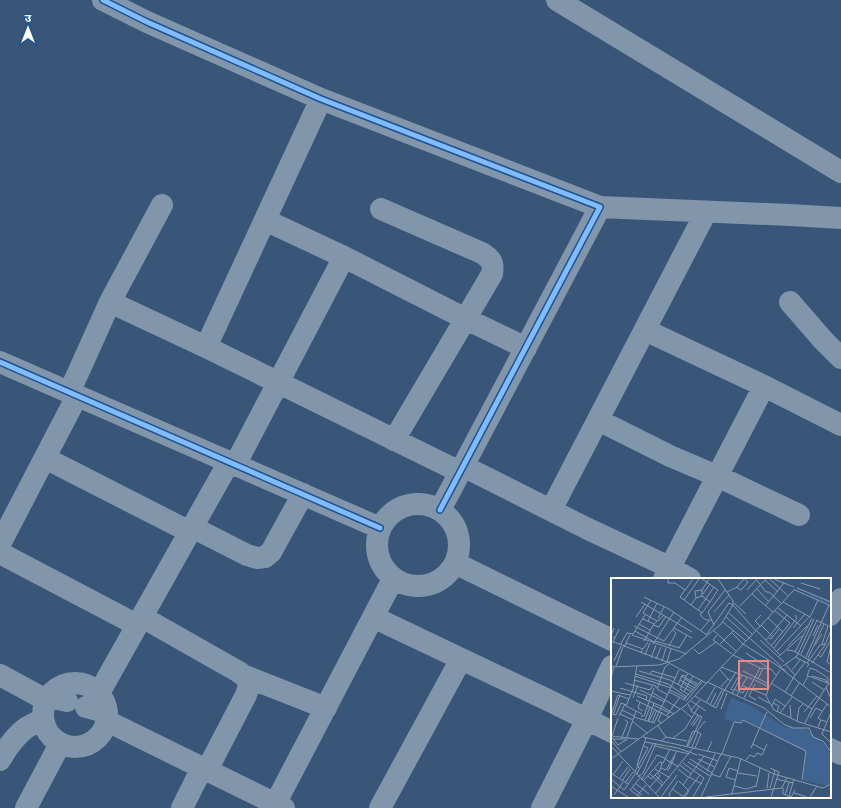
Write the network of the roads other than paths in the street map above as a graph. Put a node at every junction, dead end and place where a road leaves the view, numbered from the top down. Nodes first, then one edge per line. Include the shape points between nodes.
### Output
1 (103, 0) edge
2 (557, 0) edge
3 (321, 99) junction
4 (841, 172) edge
5 (162, 205) dead end
6 (600, 208) junction
7 (381, 209) dead end
8 (706, 212) junction
9 (841, 218) edge
10 (265, 220) junction
11 (344, 257) junction
12 (110, 302) junction
13 (790, 302) dead end
14 (466, 319) junction
15 (645, 330) junction
16 (206, 347) junction
17 (526, 348) junction
18 (841, 358) edge
19 (2, 367) edge
20 (278, 383) junction
21 (764, 386) junction
22 (73, 394) junction
23 (598, 420) junction
24 (841, 425) edge
25 (394, 440) junction
26 (45, 458) junction
27 (232, 464) junction
28 (462, 469) junction
29 (717, 476) junction
30 (303, 494) junction
31 (440, 510) junction
32 (551, 510) junction
33 (799, 515) dead end
34 (380, 528) junction
35 (191, 530) junction
36 (0, 544) edge
37 (0, 553) edge
38 (455, 563) junction
39 (667, 573) edge
40 (686, 578) edge
41 (393, 579) junction
42 (841, 599) edge
43 (831, 614) edge
44 (373, 617) junction
45 (140, 621) junction
46 (611, 640) edge
47 (461, 659) junction
48 (611, 668) edge
49 (0, 675) edge
50 (245, 676) junction
51 (79, 708) junction
52 (326, 708) junction
53 (587, 719) junction
54 (611, 731) edge
55 (60, 744) junction
56 (831, 749) edge
57 (841, 754) edge
58 (0, 760) edge
59 (204, 769) junction
60 (277, 807) edge
61 (26, 808) edge
62 (182, 808) edge
63 (380, 808) edge
64 (542, 808) edge

1 - 3 street
2 - 4 street
3 - 6 street
3 - 10 street
5 - 12 street
6 - 8 street
6 - 17 street
7 - 14 street via 482,253 490,259 492,274
8 - 9 street
8 - 15 street
10 - 11 street
10 - 16 street
11 - 14 street
11 - 20 street
12 - 16 street
12 - 22 street
13 - 18 street
14 - 17 street
14 - 25 street
15 - 21 street
15 - 23 street
16 - 20 street
17 - 28 street
19 - 22 street
20 - 25 street
20 - 27 street
21 - 24 street
21 - 29 street
22 - 26 street
22 - 27 street
23 - 29 street
23 - 32 street
25 - 28 street
26 - 35 street
26 - 36 street
27 - 30 street
27 - 35 street
28 - 31 street
28 - 32 street
29 - 33 street
29 - 39 street
30 - 34 street
30 - 35 street via 271,552 265,557 246,555
31 - 34 street via 429,505 405,506 386,518
31 - 38 street via 449,518 459,539 459,552
32 - 39 street
34 - 41 street via 376,550 379,561
35 - 45 street
37 - 45 street
38 - 41 street via 449,573 428,586 404,585
38 - 46 street
39 - 40 street
41 - 44 street
42 - 43 street
44 - 47 street
44 - 52 street
45 - 50 street
45 - 51 street
47 - 53 street
47 - 63 street
48 - 53 street
49 - 51 street
50 - 52 street
50 - 59 street via 248,680 246,695
51 - 55 street via 46,729
51 - 55 street via 104,731 97,739 79,747
51 - 58 street via 27,728 16,737
51 - 59 street
52 - 60 street
53 - 54 street
53 - 64 street
55 - 61 street
56 - 57 street
59 - 60 street
59 - 62 street

